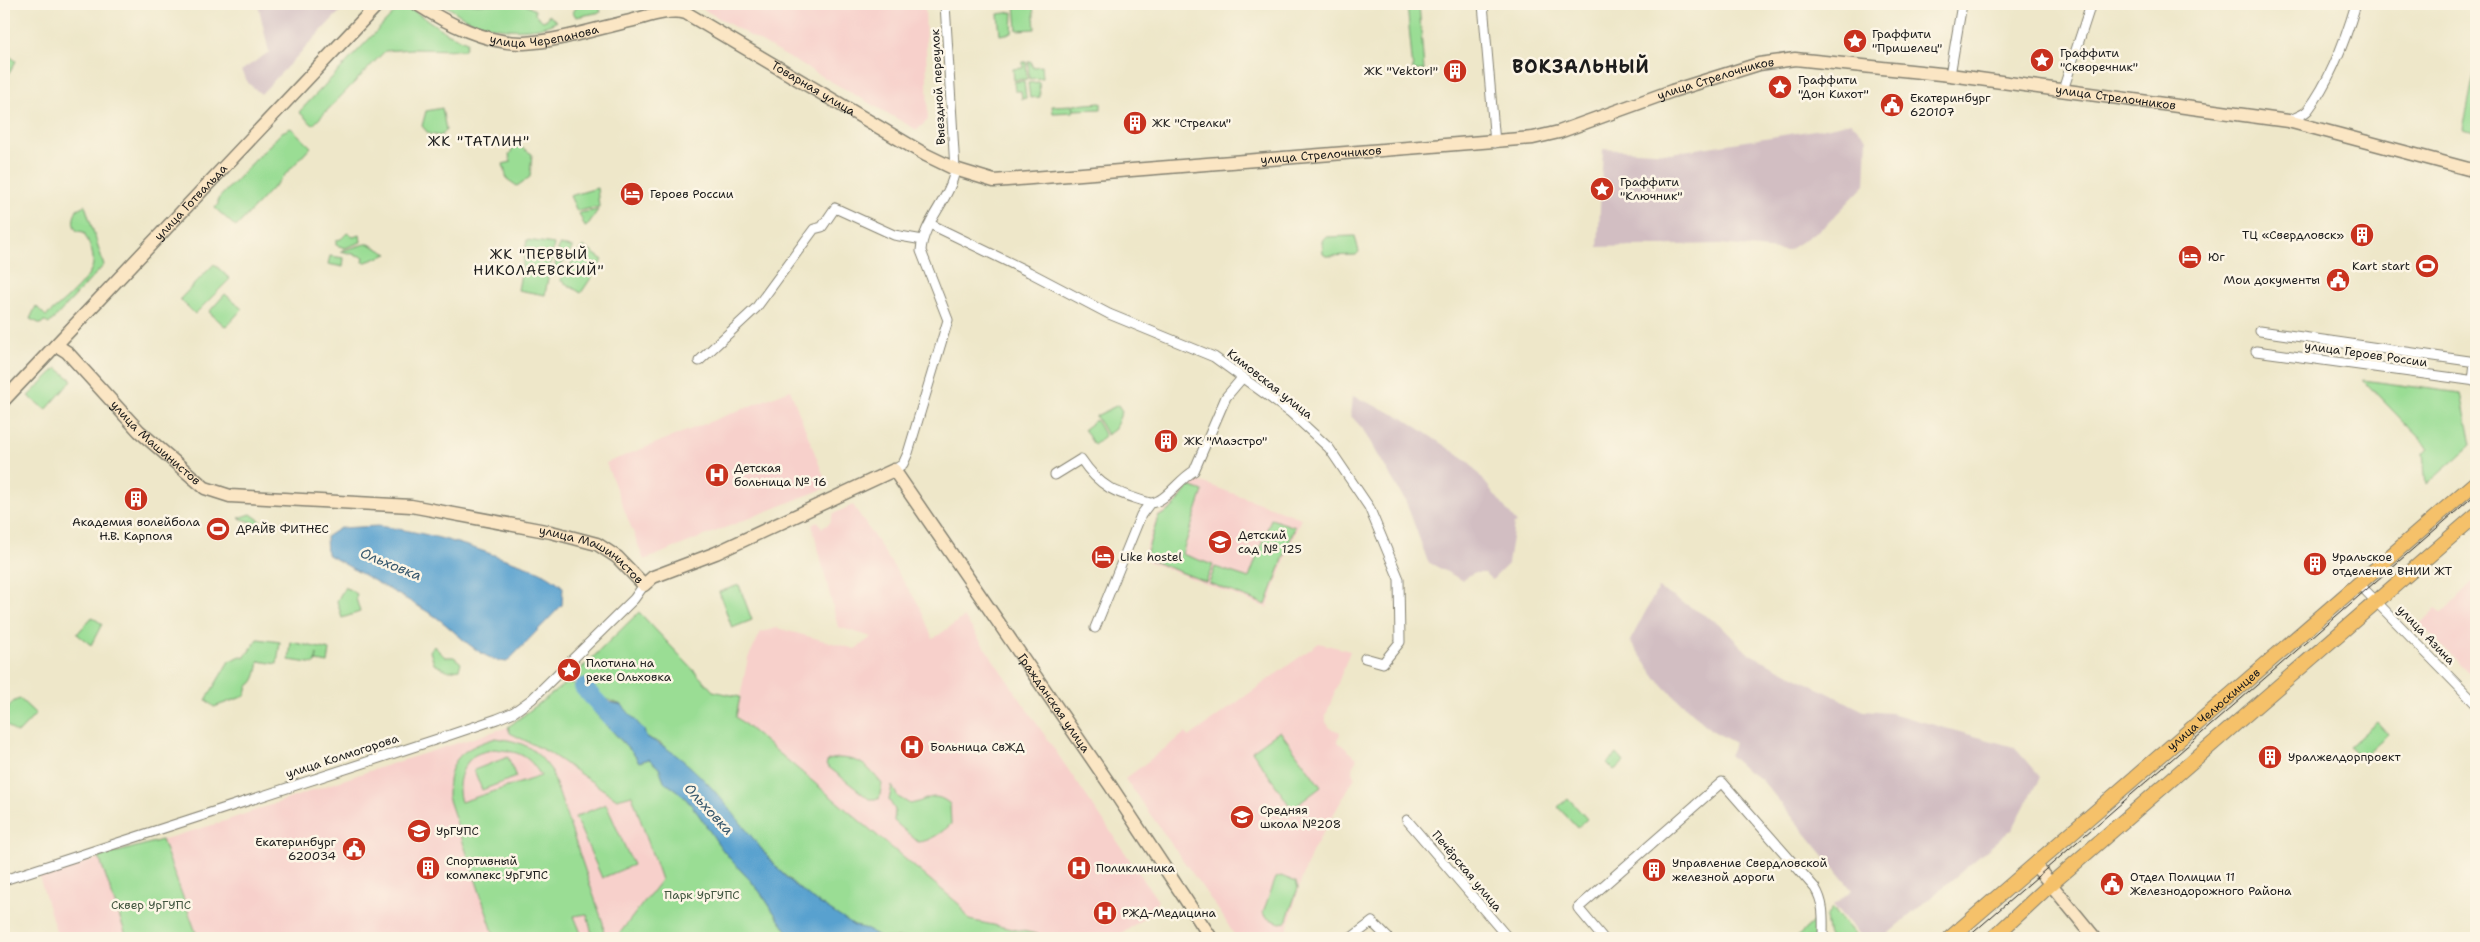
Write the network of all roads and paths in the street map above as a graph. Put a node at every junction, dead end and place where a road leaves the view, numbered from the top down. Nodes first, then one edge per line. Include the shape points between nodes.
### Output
1 (378, 4) edge
2 (417, 4) edge
3 (945, 4) edge
4 (1483, 4) edge
5 (1962, 4) edge
6 (2090, 4) edge
7 (2356, 4) edge
8 (677, 7) edge
9 (1950, 75) junction
10 (2063, 90) junction
11 (2288, 121) junction
12 (1495, 143) junction
13 (955, 169) junction
14 (2476, 171) edge
15 (930, 224) junction
16 (923, 240) junction
17 (2260, 331) dead end
18 (56, 345) junction
19 (2256, 351) dead end
20 (699, 361) dead end
21 (2476, 362) edge
22 (1243, 377) junction
23 (2475, 381) edge
24 (4, 400) edge
25 (894, 470) junction
26 (1055, 475) dead end
27 (2476, 482) edge
28 (1150, 503) junction
29 (2476, 515) edge
30 (2359, 584) junction
31 (644, 585) junction
32 (2376, 602) junction
33 (1095, 628) dead end
34 (1365, 658) dead end
35 (2476, 704) edge
36 (1407, 820) dead end
37 (2034, 865) junction
38 (4, 880) edge
39 (2051, 884) junction
40 (1212, 938) edge
41 (1351, 938) edge
42 (1388, 938) edge
43 (1508, 938) edge
44 (1603, 938) edge
45 (1823, 938) edge
46 (1950, 938) edge
47 (1993, 938) edge
48 (2094, 938) edge

1 - 18 main road, улица Готвальда
2 - 8 main road, улица Черепанова via 442,20 479,36 523,43
3 - 13 street, Выездной переулок
4 - 12 street
5 - 9 street
6 - 10 street
7 - 11 street via 2348,32 2330,72 2307,112
8 - 13 main road, Товарная улица via 926,155
9 - 10 main road, улица Стрелочников
9 - 12 main road, улица Стрелочников via 1795,59 1759,64 1559,132
10 - 11 main road, улица Стрелочников
11 - 14 main road, улица Стрелочников
12 - 13 main road, улица Стрелочников via 994,181
13 - 15 street, улица Машинистов via 952,185
15 - 16 street, улица Машинистов
15 - 22 street, Кимовская улица via 1109,314 1214,357
16 - 20 street via 894,235 836,208 822,228 814,228 756,308
16 - 25 street, улица Машинистов via 922,257 948,320 908,453 903,464
17 - 21 street, улица Героев России
18 - 24 main road, улица Готвальда
18 - 31 main road, улица Машинистов via 67,352 139,431 205,488 217,493 411,506 551,532 597,544 617,557
19 - 23 street, улица Героев России
21 - 23 street, улица Героев России
22 - 28 street via 1226,397 1194,471 1183,477 1165,497
22 - 34 street, Кимовская улица via 1290,412 1329,448 1377,524 1399,579 1400,642 1382,663
25 - 31 main road, улица Машинистов via 716,552 653,577
25 - 40 main road, Гражданская улица
26 - 28 street via 1081,459 1093,478 1117,493
27 - 30 main road, улица Челюскинцев
28 - 33 street via 1141,515
29 - 32 main road, улица Челюскинцев
30 - 32 street, улица Азина
30 - 37 main road, улица Челюскинцев
31 - 38 street, улица Колмогорова via 634,599 532,699 514,712
32 - 35 street, улица Азина
32 - 39 main road, улица Челюскинцев
36 - 43 street, Печёрская улица
37 - 39 main road
37 - 46 main road, улица Челюскинцев
39 - 47 main road, улица Челюскинцев
39 - 48 main road
41 - 42 street via 1372,922
44 - 45 street via 1578,908 1722,782 1815,888 1823,910

